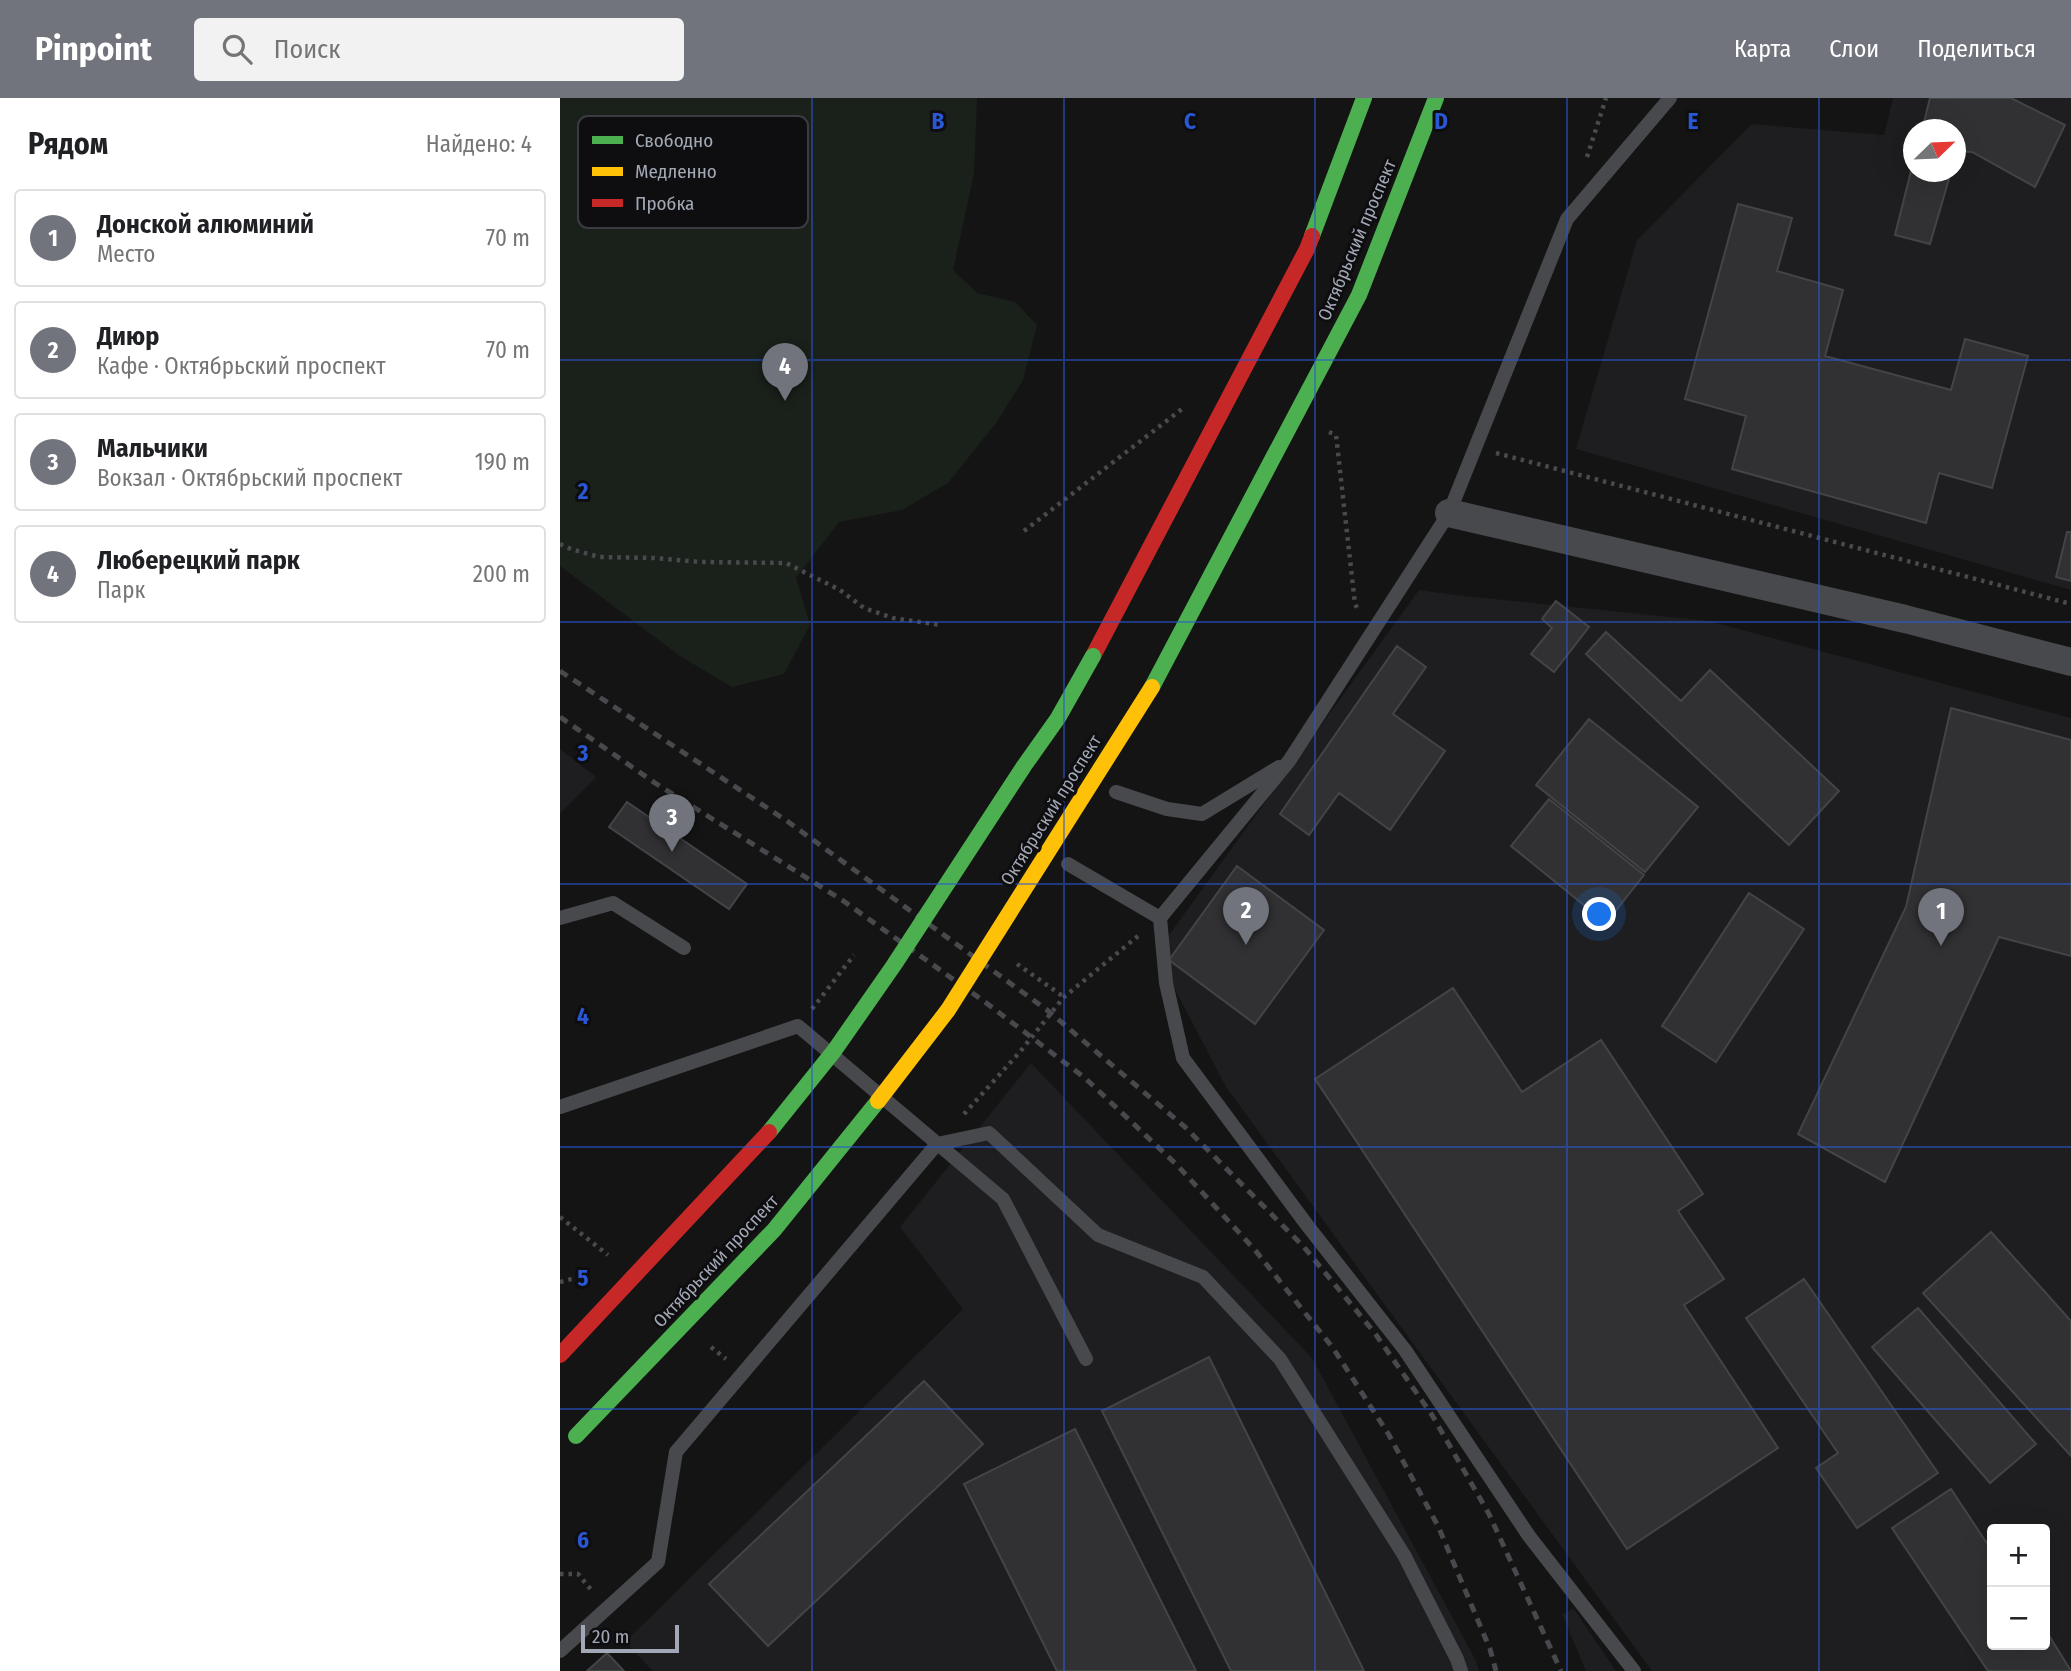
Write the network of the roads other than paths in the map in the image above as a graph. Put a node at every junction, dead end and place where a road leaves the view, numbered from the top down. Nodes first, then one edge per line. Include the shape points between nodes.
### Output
1 (1364, 98) edge
2 (1436, 98) edge
3 (1670, 98) edge
4 (1449, 513) junction
5 (2071, 662) edge
6 (1289, 761) junction
7 (1116, 792) dead end
8 (1068, 864) dead end
9 (560, 918) edge
10 (1160, 918) junction
11 (684, 948) dead end
12 (560, 1107) edge
13 (937, 1144) junction
14 (560, 1355) edge
15 (1086, 1359) dead end
16 (572, 1440) dead end
17 (560, 1651) edge
18 (1461, 1671) edge
19 (1634, 1671) edge

1 - 14 main road, bridge via 1307,249 1058,718 834,1051 759,1144
2 - 16 main road, Октябрьский проспект, bridge via 1359,295 1152,687 948,1010 774,1230
3 - 4 lane via 1567,219
4 - 5 street
4 - 6 lane
6 - 7 lane via 1202,814 1167,809
6 - 10 lane
8 - 10 lane
9 - 11 lane via 613,904
10 - 19 lane via 1166,983 1183,1058 1405,1350 1529,1536
12 - 13 lane via 798,1026
13 - 15 lane via 1003,1199
13 - 17 lane via 676,1452 658,1562
13 - 18 lane via 989,1133 1098,1235 1203,1276 1280,1359 1404,1555

